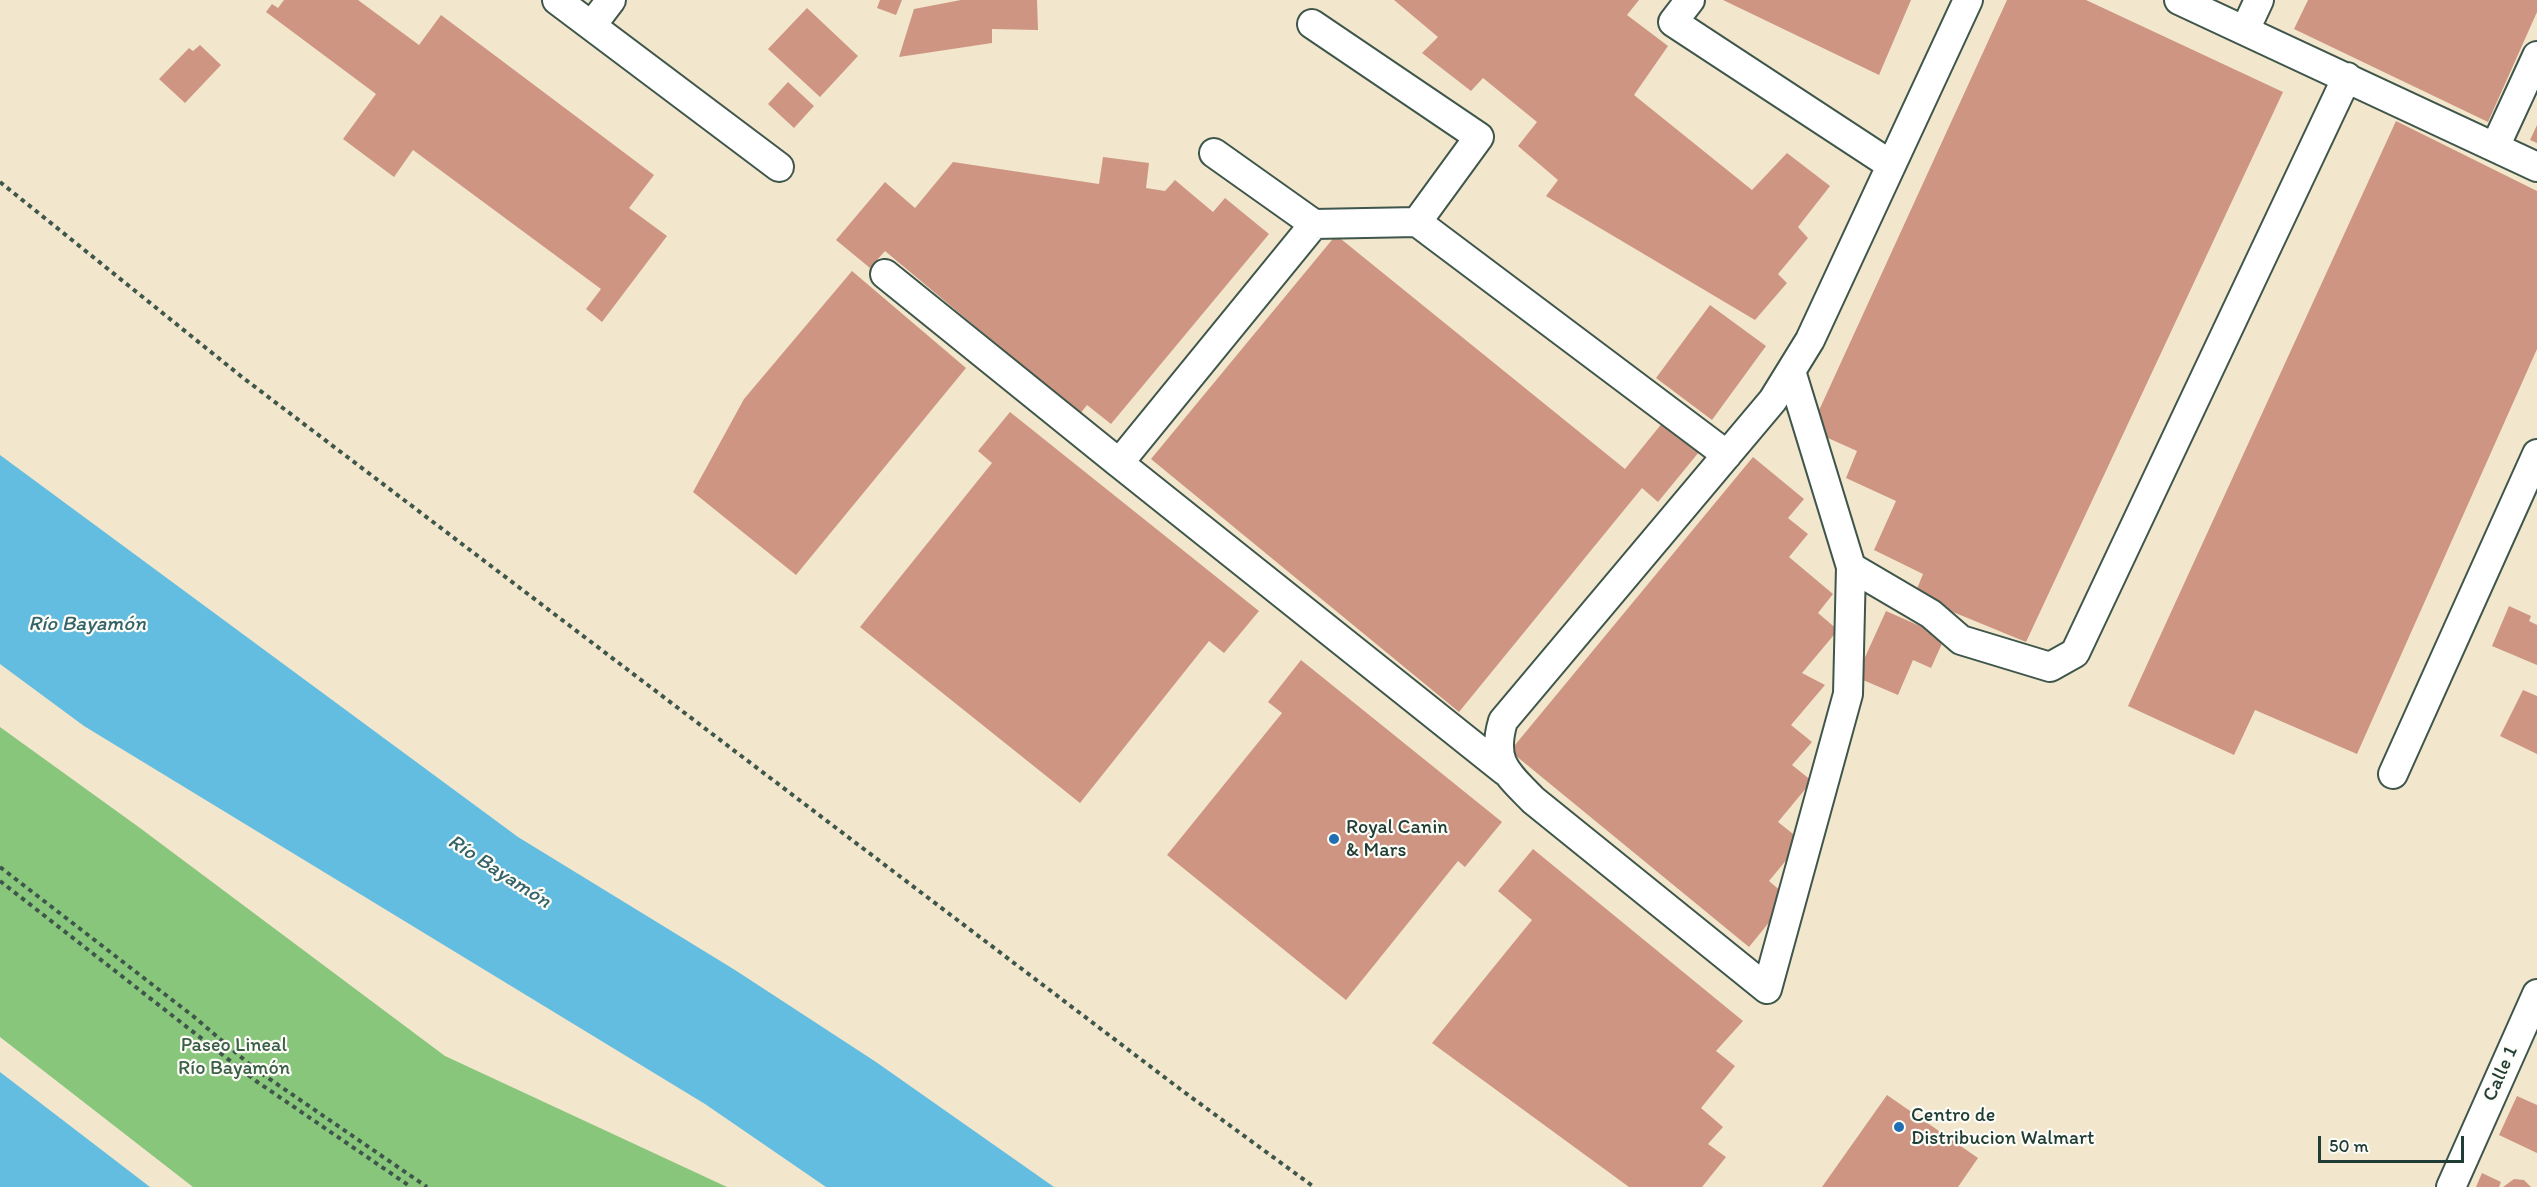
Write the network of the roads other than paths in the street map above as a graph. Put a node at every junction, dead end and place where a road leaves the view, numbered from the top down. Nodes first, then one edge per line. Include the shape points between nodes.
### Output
1 (557, 0) edge
2 (610, 0) edge
3 (1690, 0) edge
4 (1968, 0) edge
5 (2179, 0) edge
6 (2259, 0) edge
7 (1312, 24) dead end
8 (592, 25) junction
9 (2245, 30) junction
10 (2537, 56) edge
11 (2347, 77) junction
12 (2494, 147) junction
13 (1214, 153) dead end
14 (1891, 165) junction
15 (779, 167) dead end
16 (2537, 167) edge
17 (1417, 222) junction
18 (1314, 224) junction
19 (885, 274) dead end
20 (1791, 371) junction
21 (2537, 454) edge
22 (1727, 455) junction
23 (1119, 463) junction
24 (1851, 567) junction
25 (1504, 771) junction
26 (2393, 774) dead end
27 (2537, 994) edge
28 (2451, 1187) edge

1 - 8 street
2 - 8 street
3 - 14 street via 1673,22
4 - 14 street
5 - 9 street
6 - 9 street
7 - 17 street via 1479,137
8 - 15 street
9 - 11 street
10 - 12 street
11 - 12 street
11 - 24 street via 2075,653 2050,667 1961,640 1931,614
12 - 16 street
13 - 18 street
14 - 20 street
17 - 18 street
17 - 22 street
18 - 23 street
19 - 23 street
20 - 22 street via 1773,400
20 - 24 street
21 - 26 street
22 - 25 street via 1503,721 1497,742
23 - 25 street
24 - 25 street via 1848,694 1767,989 1533,800
27 - 28 street, Calle 1

